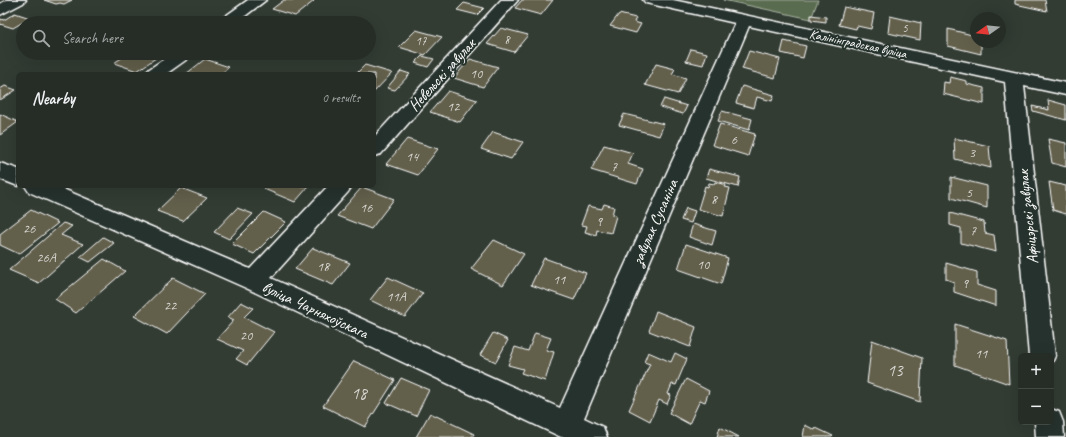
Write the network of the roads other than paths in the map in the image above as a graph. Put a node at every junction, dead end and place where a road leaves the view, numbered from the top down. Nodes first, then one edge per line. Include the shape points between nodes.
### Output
1 (18, 0) edge
2 (258, 0) edge
3 (510, 0) edge
4 (651, 0) edge
5 (0, 10) edge
6 (236, 16) edge
7 (744, 20) junction
8 (174, 60) edge
9 (157, 72) edge
10 (1014, 78) junction
11 (1066, 89) edge
12 (376, 147) edge
13 (41, 188) edge
14 (339, 188) edge
15 (254, 281) junction
16 (1042, 353) edge
17 (566, 425) junction
18 (1049, 425) edge
19 (593, 437) edge
20 (1050, 437) edge

1 - 5 street
2 - 6 street
3 - 12 street, Невельскі завулак
4 - 7 street, Калінінградская вуліца
7 - 10 street, Калінінградская вуліца
7 - 17 street, завулак Сусаніна
8 - 9 street
10 - 11 street, Калінінградская вуліца
10 - 16 street, Афіцэрскі завулак
13 - 15 street, вуліца Чарняхоўскага
14 - 15 street
15 - 17 street, вуліца Чарняхоўскага
17 - 19 street, вуліца Чарняхоўскага
18 - 20 street

